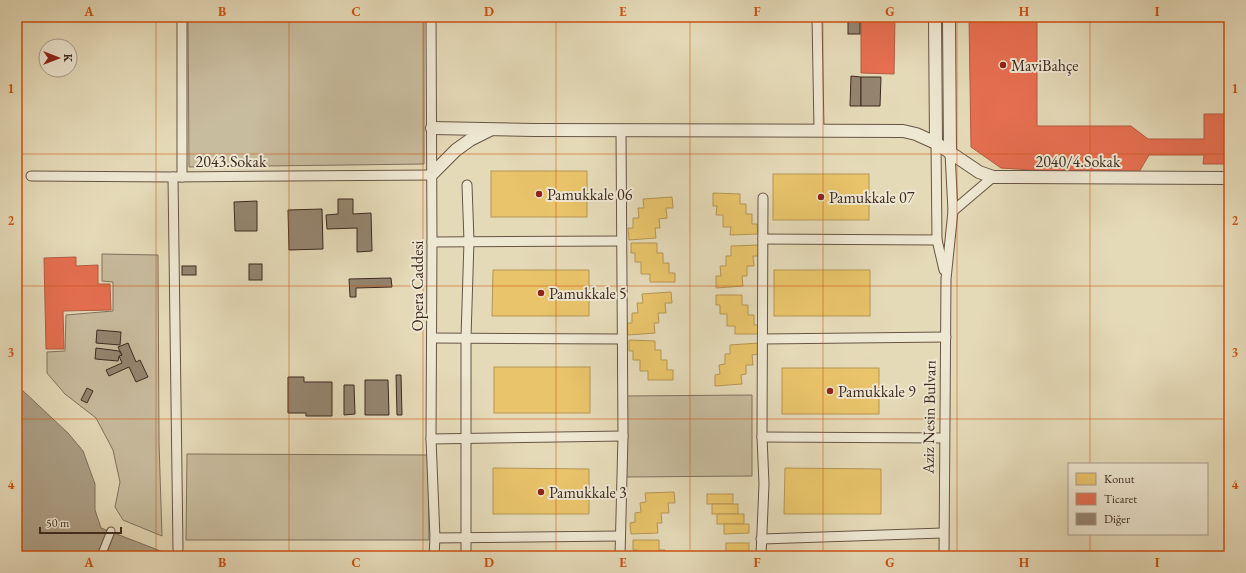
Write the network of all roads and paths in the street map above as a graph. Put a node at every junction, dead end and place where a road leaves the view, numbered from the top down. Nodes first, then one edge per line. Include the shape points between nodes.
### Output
1 (182, 17) edge
2 (431, 17) edge
3 (817, 17) edge
4 (935, 17) edge
5 (949, 17) edge
6 (432, 128) junction
7 (492, 129) junction
8 (621, 130) junction
9 (819, 130) junction
10 (936, 143) junction
11 (950, 153) junction
12 (431, 175) junction
13 (31, 176) dead end
14 (178, 177) junction
15 (994, 177) junction
16 (1229, 178) edge
17 (466, 185) dead end
18 (763, 198) dead end
19 (953, 211) junction
20 (763, 239) junction
21 (938, 240) junction
22 (469, 241) junction
23 (621, 241) junction
24 (432, 242) junction
25 (946, 279) junction
26 (946, 337) junction
27 (432, 338) junction
28 (466, 338) junction
29 (621, 339) junction
30 (763, 339) junction
31 (623, 436) junction
32 (762, 437) junction
33 (944, 438) junction
34 (431, 439) junction
35 (467, 439) junction
36 (110, 531) dead end
37 (943, 533) junction
38 (620, 536) junction
39 (435, 538) junction
40 (466, 538) junction
41 (761, 538) junction
42 (178, 549) dead end
43 (101, 556) edge
44 (434, 556) edge
45 (466, 556) edge
46 (620, 556) edge
47 (761, 556) edge
48 (944, 556) edge

1 - 14 street
2 - 6 street, Opera Caddesi
3 - 9 street
4 - 10 street, Aziz Nesin Bulvarı
5 - 11 street
6 - 7 street, 2040/4.Sokak
6 - 12 street, Opera Caddesi
7 - 8 street, 2040/4.Sokak
7 - 12 street via 456,150
8 - 9 street, 2040/4.Sokak
8 - 23 street
9 - 10 street, 2040/4.Sokak via 903,132 916,134
10 - 11 street, 2040/4.Sokak
10 - 21 street, Aziz Nesin Bulvarı
11 - 15 street, 2040/4.Sokak via 979,172
11 - 19 street, Aziz Nesin Bulvarı
12 - 14 street, 2043.Sokak
12 - 24 street, Opera Caddesi
13 - 14 street, 2043.Sokak
14 - 42 street
15 - 16 street, 2040/4.Sokak
15 - 19 street
17 - 22 street
18 - 20 street
19 - 25 street, Aziz Nesin Bulvarı
20 - 21 street
20 - 30 street
21 - 25 street, Aziz Nesin Bulvarı
22 - 23 street
22 - 24 street
22 - 28 street
23 - 29 street
24 - 27 street, Opera Caddesi
25 - 26 street, Aziz Nesin Bulvarı
26 - 30 street
26 - 33 street, Aziz Nesin Bulvarı
27 - 28 street
27 - 34 street, Opera Caddesi
28 - 29 street
28 - 35 street
29 - 31 street
30 - 32 street
31 - 35 street
31 - 38 street
32 - 33 street
32 - 41 street via 764,484
33 - 37 street, Aziz Nesin Bulvarı
34 - 35 street
34 - 39 street, Opera Caddesi
35 - 40 street
36 - 43 street
37 - 41 street
37 - 48 street, Aziz Nesin Bulvarı
38 - 40 street
38 - 46 street
39 - 40 street
39 - 44 street, Opera Caddesi
40 - 45 street
41 - 47 street

